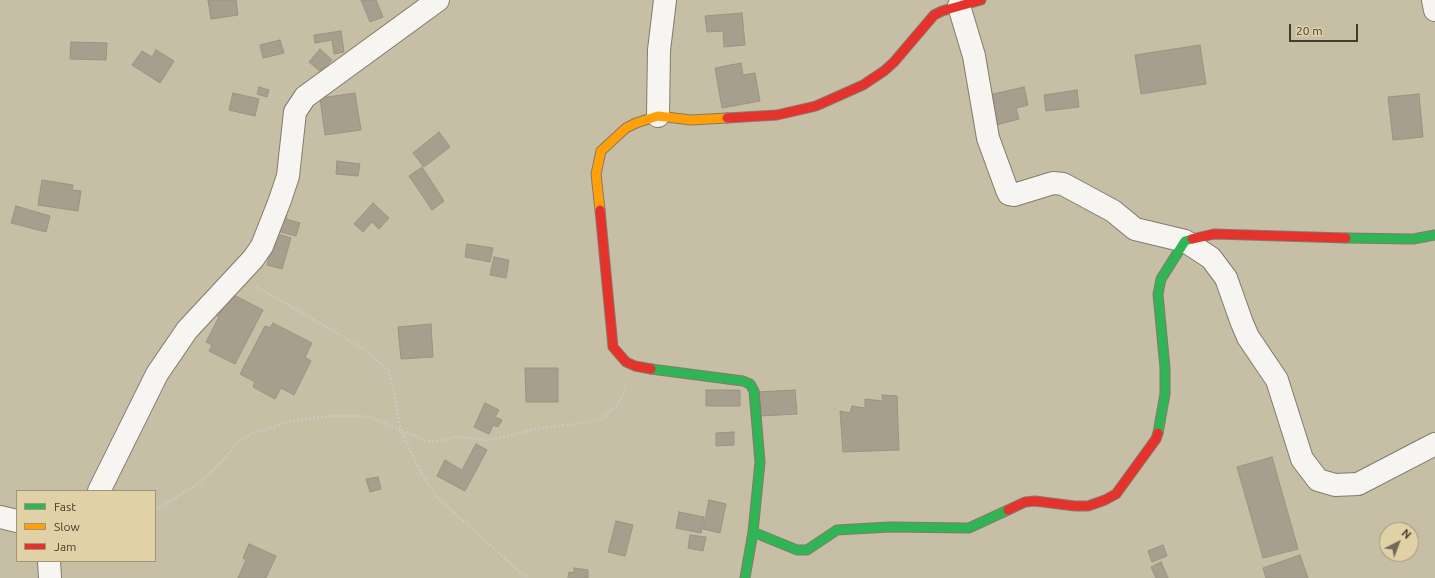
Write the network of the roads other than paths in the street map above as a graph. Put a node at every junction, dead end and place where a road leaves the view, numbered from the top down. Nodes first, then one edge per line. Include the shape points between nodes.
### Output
1 (438, 0) edge
2 (665, 0) edge
3 (981, 0) edge
4 (1433, 0) edge
5 (959, 6) junction
6 (1435, 10) edge
7 (658, 116) junction
8 (1435, 235) edge
9 (1185, 241) junction
10 (1435, 444) edge
11 (99, 490) edge
12 (0, 517) edge
13 (16, 521) edge
14 (753, 532) junction
15 (49, 562) edge
16 (50, 578) edge
17 (745, 578) edge

1 - 11 street via 305,97 295,112 288,176 262,246 253,260 187,330 157,374
2 - 7 street via 659,50
3 - 5 street
4 - 6 street
5 - 7 street via 934,16 894,62 872,79 816,106 777,115 691,120
5 - 9 street via 974,56 988,138 1009,194 1014,195 1053,183 1063,184 1113,211 1135,229
7 - 14 street via 636,123 617,135 601,151 596,174 614,347 626,362 646,368 750,384 754,391 760,462
8 - 9 street via 1376,239 1214,234
9 - 10 street via 1212,258 1226,278 1248,337 1277,380 1302,459 1318,480 1335,485 1358,484
9 - 14 street via 1161,279 1158,294 1165,368 1160,427 1156,438 1116,494 1088,506 1025,502 969,528 890,527 838,530 807,550 797,550
12 - 13 street
14 - 17 street
15 - 16 street

